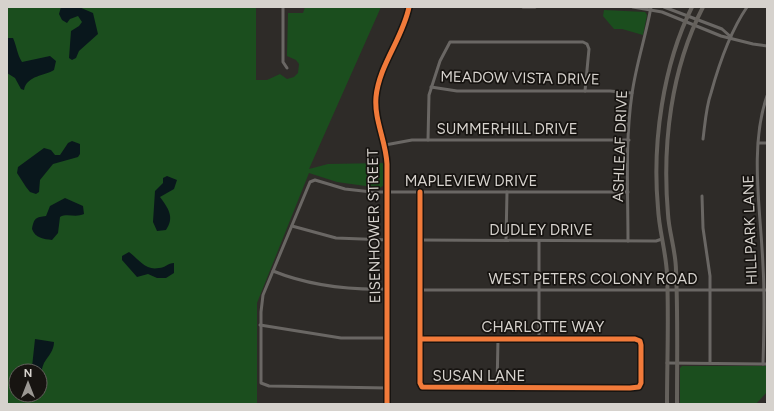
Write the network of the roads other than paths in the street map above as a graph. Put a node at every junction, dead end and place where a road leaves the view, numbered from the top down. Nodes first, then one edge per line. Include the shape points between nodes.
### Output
1 (283, 7) edge
2 (409, 7) edge
3 (523, 7) edge
4 (535, 7) edge
5 (633, 7) edge
6 (664, 7) edge
7 (692, 7) edge
8 (703, 7) edge
9 (747, 7) edge
10 (651, 8) edge
11 (688, 16) junction
12 (696, 20) junction
13 (685, 21) junction
14 (694, 25) junction
15 (731, 37) junction
16 (767, 46) edge
17 (287, 68) dead end
18 (431, 87) junction
19 (585, 91) junction
20 (632, 93) junction
21 (767, 96) edge
22 (703, 139) dead end
23 (428, 140) junction
24 (629, 140) junction
25 (759, 143) junction
26 (767, 143) edge
27 (385, 145) junction
28 (388, 192) junction
29 (420, 192) junction
30 (507, 192) junction
31 (628, 192) junction
32 (702, 196) dead end
33 (292, 226) junction
34 (662, 239) junction
35 (388, 240) junction
36 (420, 240) junction
37 (506, 240) junction
38 (539, 241) junction
39 (628, 241) junction
40 (272, 271) junction
41 (388, 289) junction
42 (420, 290) junction
43 (539, 290) junction
44 (667, 290) junction
45 (677, 290) junction
46 (710, 290) junction
47 (765, 290) edge
48 (260, 325) junction
49 (388, 338) junction
50 (420, 339) junction
51 (498, 339) junction
52 (539, 340) junction
53 (667, 363) junction
54 (677, 363) junction
55 (710, 364) junction
56 (765, 364) edge
57 (641, 367) joint
58 (388, 388) junction
59 (497, 388) junction
60 (387, 404) edge
61 (667, 404) edge
62 (677, 404) edge

1 - 17 street via 283,62
2 - 27 street, EISENHOWER STREET via 377,90 376,112
3 - 4 street
5 - 10 street
6 - 11 street
7 - 11 main road
8 - 12 main road
9 - 15 street
10 - 13 street
10 - 20 street, ASHLEAF DRIVE
11 - 12 street
11 - 13 main road
12 - 14 main road
12 - 15 street via 722,29
13 - 14 street
13 - 34 main road via 671,62 659,134 657,206
14 - 15 street via 721,36
14 - 45 main road via 682,58 676,85 667,162 668,212
15 - 16 street
15 - 22 street via 710,94
18 - 19 street, MEADOW VISTA DRIVE via 457,91
18 - 19 street via 450,42 583,42 589,49
18 - 23 street via 428,101
19 - 20 street, MEADOW VISTA DRIVE
20 - 24 street, ASHLEAF DRIVE
21 - 25 street, HILLPARK LANE via 760,121
23 - 24 street, SUMMERHILL DRIVE
23 - 27 street, SUMMERHILL DRIVE
24 - 31 street, ASHLEAF DRIVE
25 - 26 street
25 - 47 street, HILLPARK LANE via 759,206
27 - 28 street, EISENHOWER STREET
28 - 29 street, MAPLEVIEW DRIVE
28 - 33 street, MAPLEVIEW DRIVE via 345,189 316,180 309,185
28 - 35 street, EISENHOWER STREET
29 - 30 street, MAPLEVIEW DRIVE
29 - 36 street, SUSAN LANE
30 - 31 street, MAPLEVIEW DRIVE
30 - 37 street
31 - 39 street, ASHLEAF DRIVE
32 - 46 street
33 - 35 street via 336,238
33 - 40 street
34 - 39 street, DUDLEY DRIVE
34 - 44 main road
35 - 41 street, EISENHOWER STREET
36 - 37 street, DUDLEY DRIVE
36 - 42 street, SUSAN LANE
37 - 38 street, DUDLEY DRIVE
38 - 39 street, DUDLEY DRIVE
38 - 43 street
40 - 41 street via 327,287
40 - 48 street via 262,302
41 - 49 street, EISENHOWER STREET
42 - 43 street, WEST PETERS COLONY ROAD
42 - 50 street, SUSAN LANE
43 - 44 street, WEST PETERS COLONY ROAD
43 - 52 street
44 - 45 street, WEST PETERS COLONY ROAD
44 - 53 main road
45 - 46 street, WEST PETERS COLONY ROAD
45 - 54 main road
46 - 47 street, WEST PETERS COLONY ROAD
46 - 55 street
47 - 56 street, HILLPARK LANE
48 - 49 street via 341,338
48 - 58 street via 261,383 269,386
49 - 58 street, EISENHOWER STREET
50 - 51 street, CHARLOTTE WAY
50 - 59 street, SUSAN LANE via 422,387
51 - 52 street, CHARLOTTE WAY
51 - 59 street
52 - 57 street, CHARLOTTE WAY via 635,339 640,341 641,345
53 - 54 street
53 - 61 main road
54 - 55 street
54 - 62 main road
55 - 56 street
57 - 59 street, SUSAN LANE via 641,383 635,388
58 - 60 street, EISENHOWER STREET

